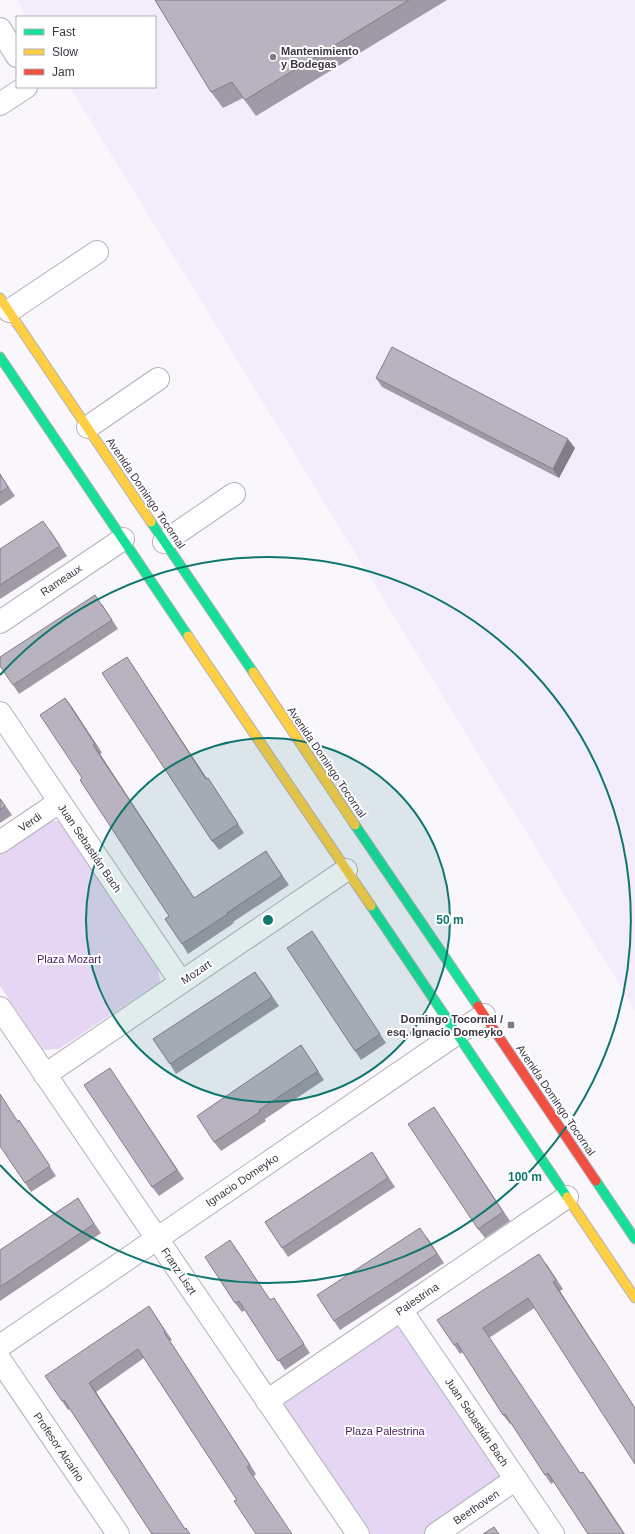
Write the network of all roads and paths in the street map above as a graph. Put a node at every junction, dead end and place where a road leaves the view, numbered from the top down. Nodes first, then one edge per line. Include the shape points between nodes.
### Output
1 (0, 29) edge
2 (16, 54) edge
3 (24, 88) edge
4 (0, 104) edge
5 (97, 252) dead end
6 (4, 304) edge
7 (0, 357) edge
8 (158, 379) dead end
9 (88, 427) junction
10 (234, 494) dead end
11 (123, 539) junction
12 (164, 542) junction
13 (0, 622) edge
14 (0, 714) edge
15 (59, 802) junction
16 (0, 842) edge
17 (346, 870) junction
18 (181, 982) junction
19 (0, 1008) edge
20 (484, 1015) junction
21 (457, 1034) junction
22 (45, 1075) junction
23 (567, 1197) junction
24 (157, 1238) junction
25 (635, 1239) edge
26 (635, 1298) edge
27 (401, 1310) junction
28 (0, 1346) edge
29 (0, 1360) edge
30 (267, 1401) junction
31 (516, 1479) junction
32 (118, 1534) edge
33 (358, 1534) edge
34 (436, 1534) edge
35 (553, 1534) edge

1 - 2 street
3 - 4 street
5 - 6 street
6 - 9 main road, Avenida Domingo Tocornal
7 - 11 main road
8 - 9 street
9 - 12 main road, Avenida Domingo Tocornal
10 - 12 street
11 - 13 street, Rameaux
11 - 17 main road
12 - 20 main road, Avenida Domingo Tocornal
14 - 15 street, Juan Sebastián Bach
15 - 16 street, Verdi
15 - 18 street, Juan Sebastián Bach
17 - 18 street, Mozart
17 - 21 main road
18 - 22 street, Mozart
19 - 22 street, Franz Liszt
20 - 21 street, Ignacio Domeyko
20 - 25 main road, Avenida Domingo Tocornal
21 - 23 main road
21 - 24 street, Ignacio Domeyko
22 - 24 street, Franz Liszt
23 - 26 main road
23 - 27 street, Palestrina
24 - 28 street, Ignacio Domeyko
24 - 30 street, Franz Liszt
27 - 30 street, Palestrina
27 - 31 street, Juan Sebastián Bach
29 - 32 street, Profesor Alcaíno
30 - 33 street, Franz Liszt
31 - 34 street, Beethoven
31 - 35 street, Juan Sebastián Bach

